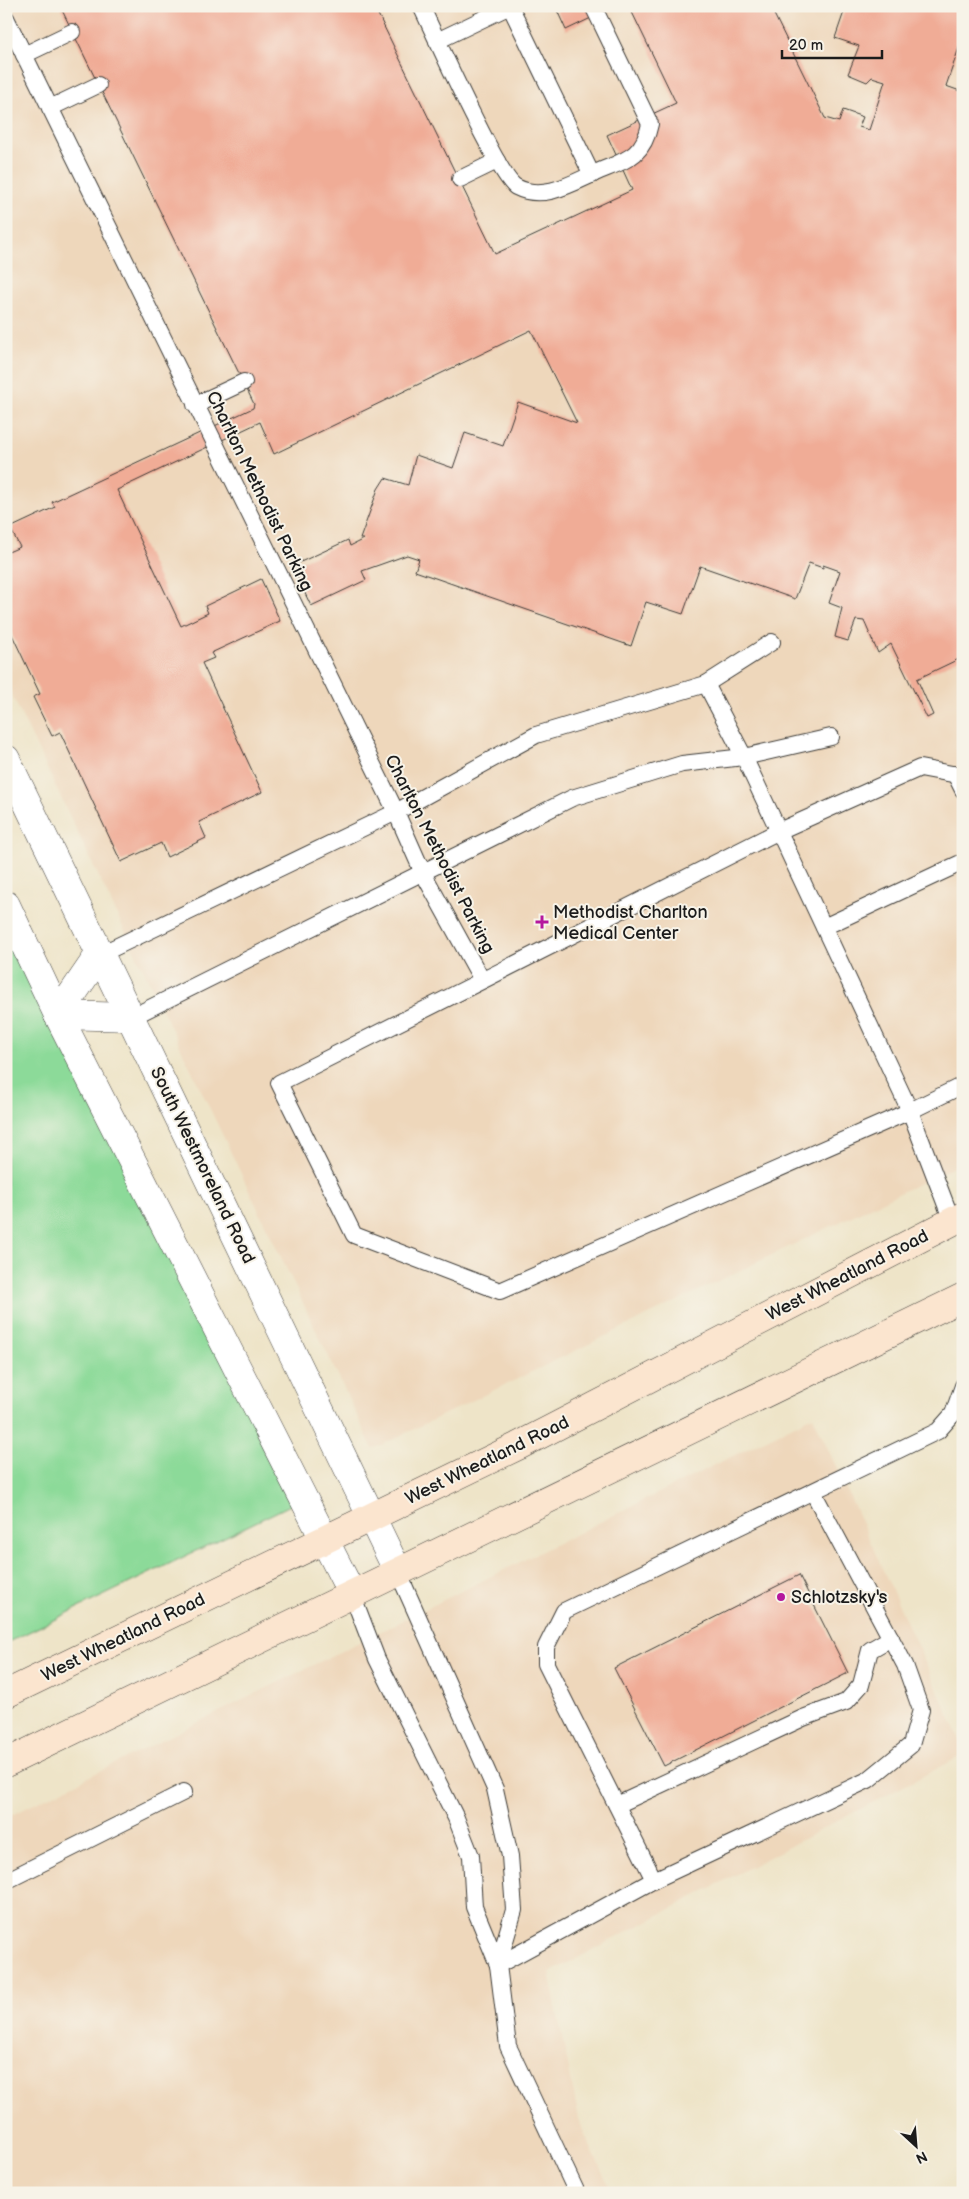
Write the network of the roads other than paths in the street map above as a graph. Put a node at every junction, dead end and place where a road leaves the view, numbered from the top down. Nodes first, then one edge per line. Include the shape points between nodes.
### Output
1 (421, 6) edge
2 (510, 6) edge
3 (594, 6) edge
4 (6, 18) edge
5 (72, 32) dead end
6 (438, 41) junction
7 (24, 55) junction
8 (98, 85) dead end
9 (50, 108) junction
10 (496, 161) junction
11 (592, 175) junction
12 (460, 180) dead end
13 (244, 382) dead end
14 (195, 405) junction
15 (772, 642) dead end
16 (706, 684) junction
17 (831, 737) dead end
18 (744, 757) junction
19 (6, 758) edge
20 (959, 775) edge
21 (963, 790) edge
22 (396, 812) junction
23 (779, 831) junction
24 (963, 862) edge
25 (423, 873) junction
26 (6, 905) edge
27 (824, 927) junction
28 (100, 955) junction
29 (482, 980) junction
30 (58, 1015) junction
31 (132, 1017) junction
32 (963, 1085) edge
33 (910, 1111) junction
34 (957, 1219) edge
35 (963, 1297) edge
36 (963, 1386) edge
37 (813, 1492) junction
38 (371, 1517) junction
39 (325, 1538) junction
40 (398, 1572) junction
41 (352, 1594) junction
42 (891, 1638) junction
43 (6, 1694) edge
44 (6, 1763) edge
45 (184, 1792) dead end
46 (617, 1805) junction
47 (654, 1880) junction
48 (6, 1881) edge
49 (498, 1965) junction
50 (577, 2193) edge

1 - 6 lane
2 - 6 lane
2 - 11 lane
3 - 11 lane via 650,124 647,140 633,157
4 - 7 lane, Charlton Methodist Parking
5 - 7 lane
6 - 10 lane
7 - 9 lane, Charlton Methodist Parking
8 - 9 lane
9 - 14 lane, Charlton Methodist Parking
10 - 11 lane via 515,186 532,192 555,192
10 - 12 lane
13 - 14 lane
14 - 22 lane, Charlton Methodist Parking
15 - 16 lane
16 - 18 lane
16 - 22 lane via 536,735
17 - 18 lane
18 - 23 lane
18 - 25 lane via 682,764 572,798
19 - 28 street, South Westmoreland Road
20 - 21 lane
20 - 23 lane via 920,768
22 - 25 lane, Charlton Methodist Parking
22 - 28 lane
23 - 27 lane
23 - 29 lane
24 - 27 lane
25 - 29 lane, Charlton Methodist Parking
25 - 31 lane
26 - 30 street
27 - 33 lane
28 - 30 street
28 - 31 street, South Westmoreland Road
29 - 33 lane via 279,1083 354,1235 500,1291
30 - 31 street
30 - 39 street
31 - 38 street, South Westmoreland Road
32 - 33 lane
33 - 34 lane
34 - 38 main road, West Wheatland Road via 518,1446
35 - 40 main road
36 - 37 lane via 953,1414 938,1431
37 - 42 lane
37 - 46 lane via 564,1611 546,1647 546,1664
38 - 39 main road, West Wheatland Road
38 - 40 street, South Westmoreland Road
39 - 41 street
39 - 43 main road, West Wheatland Road
40 - 41 main road
40 - 49 lane via 495,1789 510,1856 514,1910
41 - 44 main road
41 - 49 lane via 377,1659 456,1818 471,1856 474,1907
42 - 46 lane via 870,1650 861,1684 846,1702 804,1718
42 - 47 lane via 905,1665 921,1710 911,1745 868,1780
45 - 48 lane
46 - 47 lane
47 - 49 lane
49 - 50 lane via 508,2046

